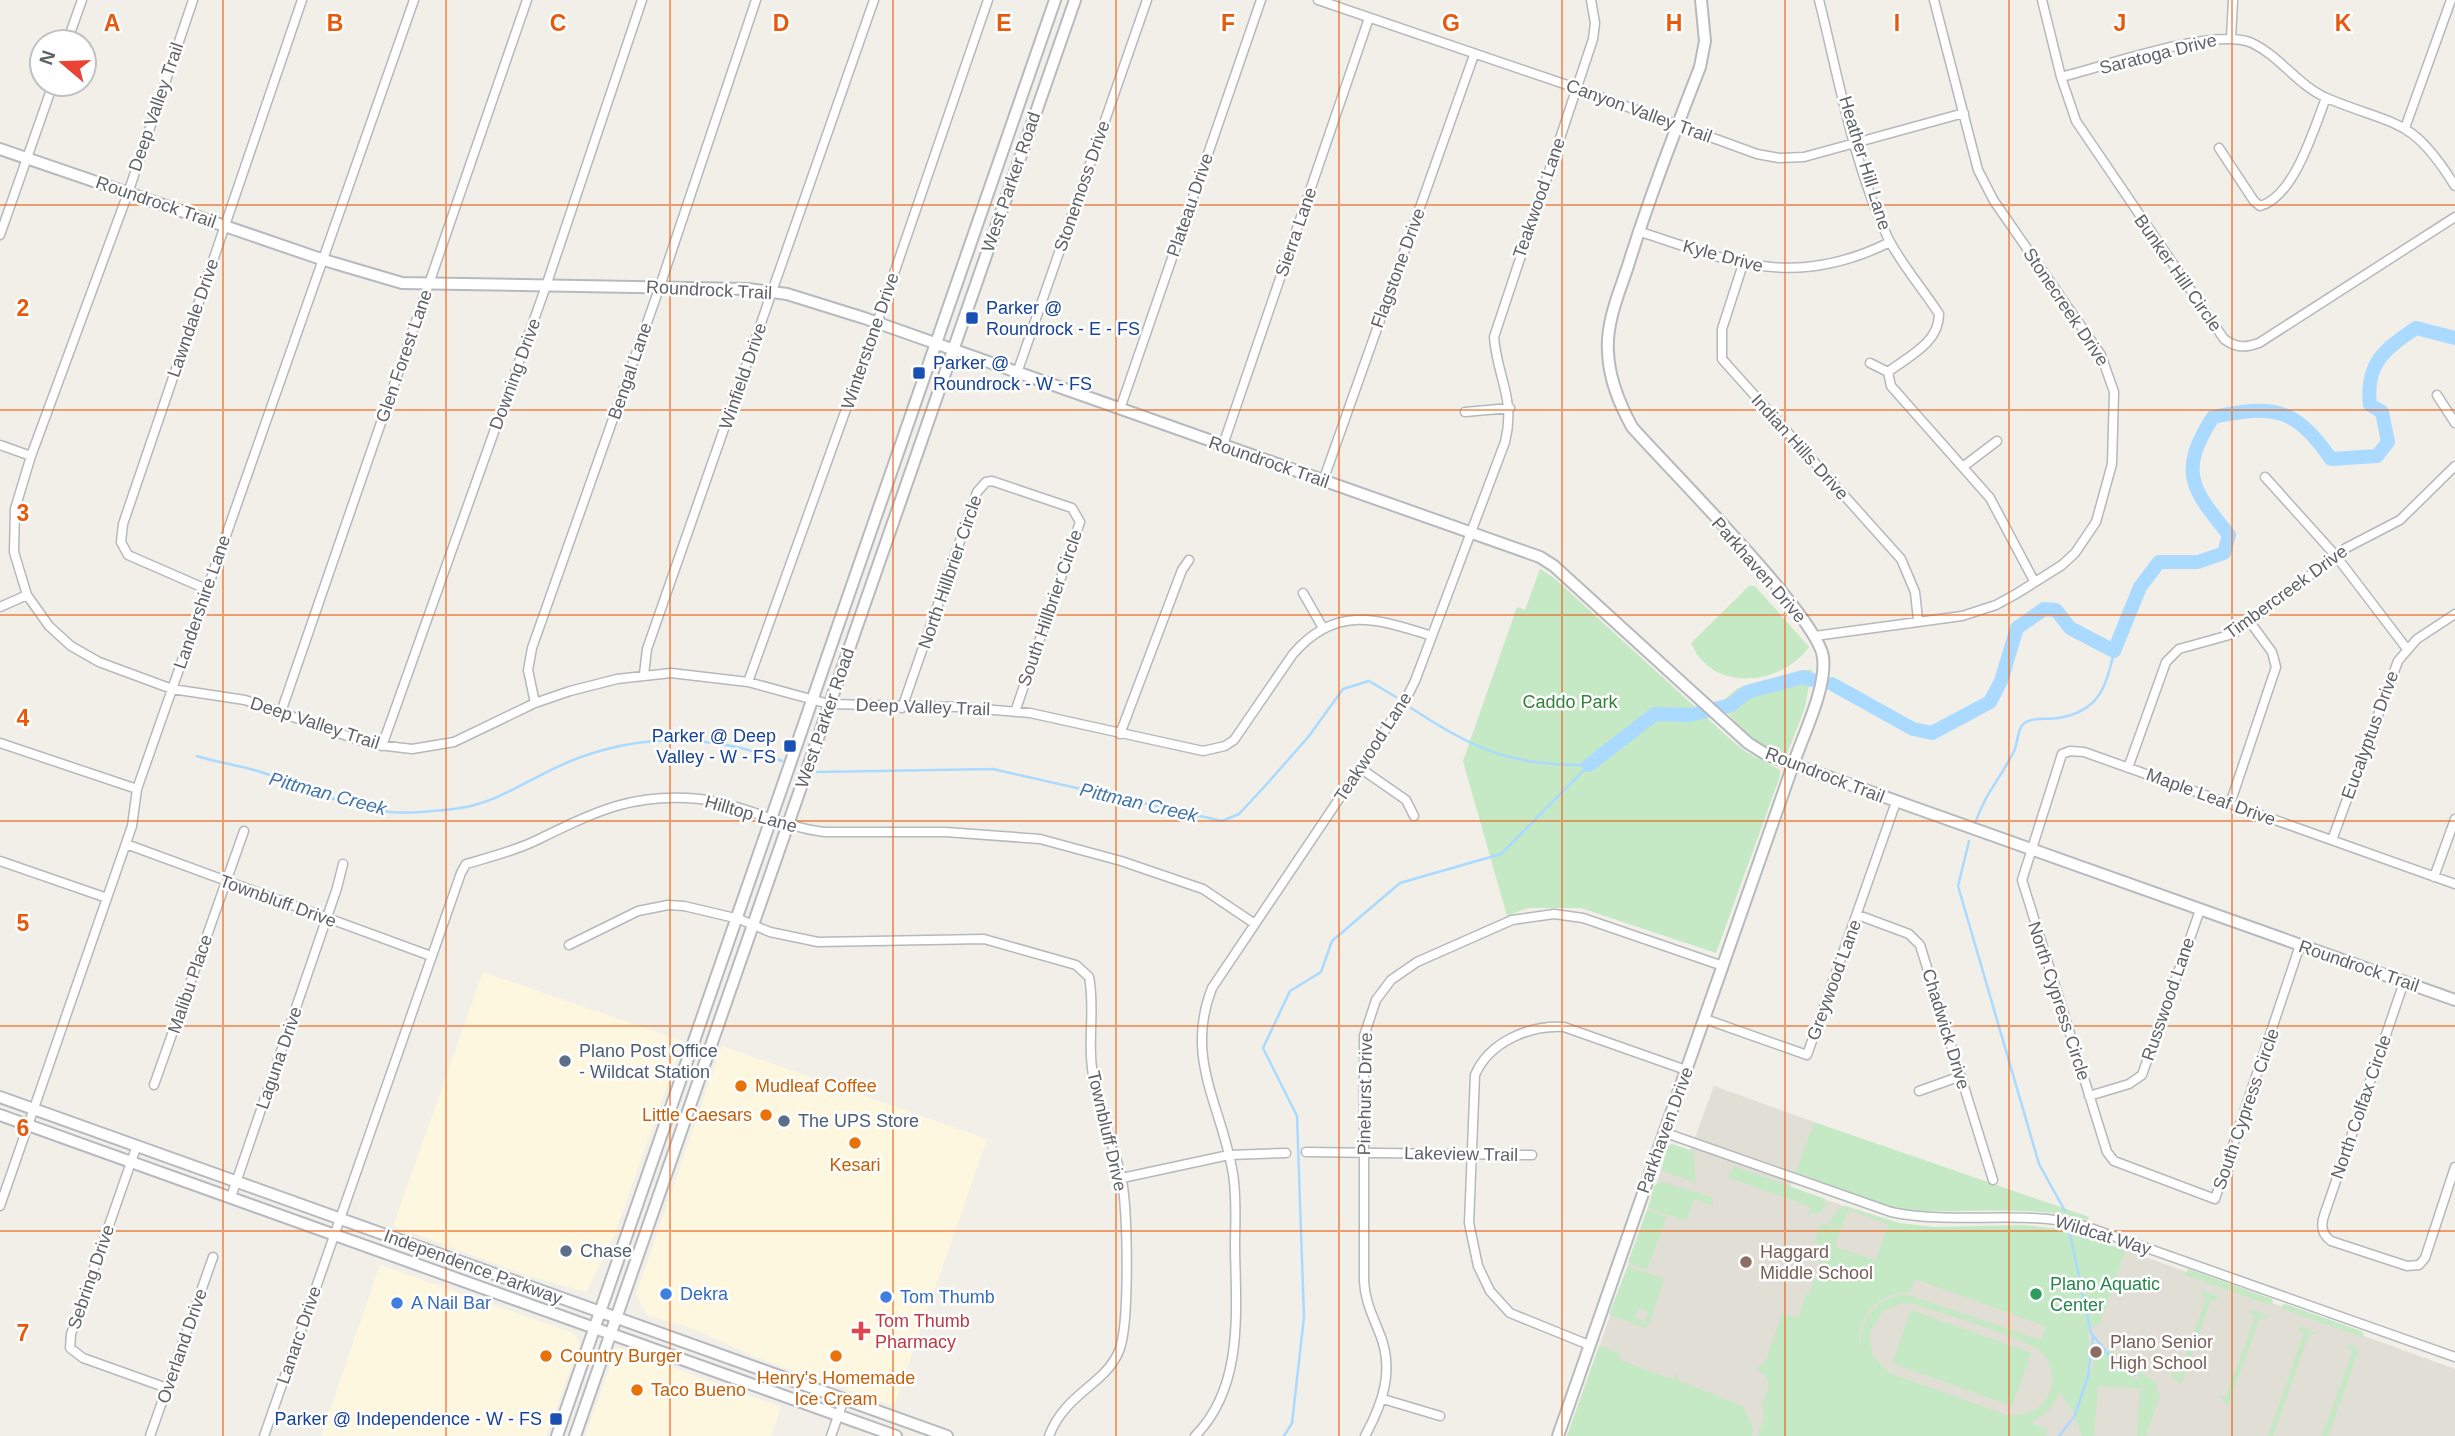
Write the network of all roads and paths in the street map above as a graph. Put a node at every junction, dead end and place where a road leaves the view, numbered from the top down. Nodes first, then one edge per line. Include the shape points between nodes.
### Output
1 (82, 0) edge
2 (193, 0) edge
3 (302, 0) edge
4 (414, 0) edge
5 (527, 0) edge
6 (642, 0) edge
7 (755, 0) edge
8 (874, 0) edge
9 (988, 0) edge
10 (1055, 0) edge
11 (1075, 0) edge
12 (1147, 0) edge
13 (1261, 0) edge
14 (1318, 0) edge
15 (1591, 0) edge
16 (1701, 0) edge
17 (1819, 0) edge
18 (1934, 0) edge
19 (2042, 0) edge
20 (2233, 0) edge
21 (2451, 0) edge
22 (1370, 18) junction
23 (72, 28) edge
24 (2231, 38) junction
25 (1474, 55) junction
26 (2061, 77) junction
27 (1576, 88) junction
28 (48, 98) edge
29 (2326, 98) junction
30 (1965, 113) junction
31 (1677, 126) junction
32 (2405, 128) junction
33 (1856, 145) junction
34 (2219, 148) dead end
35 (0, 149) edge
36 (27, 158) junction
37 (2455, 186) edge
38 (128, 193) junction
39 (2455, 217) edge
40 (224, 226) junction
41 (1638, 231) junction
42 (0, 235) edge
43 (1890, 242) junction
44 (324, 260) junction
45 (1743, 264) junction
46 (429, 284) junction
47 (546, 286) junction
48 (660, 286) junction
49 (773, 292) junction
50 (877, 323) junction
51 (936, 344) junction
52 (952, 350) junction
53 (1870, 363) dead end
54 (1888, 372) junction
55 (1017, 373) junction
56 (2437, 394) dead end
57 (1510, 408) junction
58 (1120, 409) junction
59 (1465, 412) dead end
60 (2455, 423) edge
61 (1997, 441) dead end
62 (0, 445) edge
63 (1223, 445) junction
64 (31, 456) junction
65 (1964, 466) junction
66 (2455, 466) edge
67 (2265, 477) dead end
68 (1323, 481) junction
69 (1030, 492) joint
70 (1470, 533) junction
71 (2336, 556) junction
72 (1189, 560) dead end
73 (2034, 581) junction
74 (206, 589) junction
75 (1303, 593) dead end
76 (27, 595) junction
77 (0, 607) edge
78 (2455, 614) edge
79 (1918, 620) junction
80 (2250, 622) junction
81 (1323, 628) junction
82 (1432, 636) junction
83 (1815, 636) junction
84 (2407, 649) junction
85 (644, 674) junction
86 (748, 682) junction
87 (172, 689) junction
88 (813, 698) junction
89 (535, 703) junction
90 (829, 704) junction
91 (902, 708) junction
92 (281, 712) junction
93 (1015, 712) junction
94 (1120, 734) junction
95 (0, 743) edge
96 (382, 746) junction
97 (1793, 765) junction
98 (1360, 768) junction
99 (2128, 768) junction
100 (137, 789) junction
101 (1896, 802) junction
102 (2230, 804) junction
103 (1414, 816) dead end
104 (771, 817) junction
105 (2455, 819) edge
106 (788, 823) junction
107 (244, 831) dead end
108 (2333, 840) junction
109 (125, 844) junction
110 (2030, 849) junction
111 (0, 861) edge
112 (343, 864) dead end
113 (2434, 877) junction
114 (225, 881) junction
115 (2455, 884) edge
116 (107, 898) junction
117 (2200, 909) junction
118 (1858, 915) junction
119 (326, 919) junction
120 (739, 919) junction
121 (1255, 924) junction
122 (753, 925) junction
123 (569, 945) dead end
124 (2300, 945) junction
125 (431, 956) junction
126 (1723, 966) junction
127 (2404, 982) junction
128 (2455, 1000) edge
129 (706, 1008) junction
130 (722, 1014) junction
131 (1704, 1019) junction
132 (1686, 1070) junction
133 (1961, 1076) junction
134 (154, 1085) dead end
135 (1919, 1091) dead end
136 (676, 1093) junction
137 (2090, 1096) junction
138 (0, 1097) edge
139 (692, 1099) junction
140 (32, 1108) junction
141 (0, 1115) edge
142 (29, 1124) junction
143 (1663, 1132) junction
144 (137, 1145) junction
145 (1306, 1152) dead end
146 (2107, 1152) joint
147 (1286, 1153) dead end
148 (1363, 1153) junction
149 (1229, 1155) junction
150 (1472, 1155) junction
151 (1532, 1155) dead end
152 (131, 1161) junction
153 (2455, 1167) edge
154 (1122, 1178) junction
155 (1993, 1180) dead end
156 (236, 1181) junction
157 (643, 1189) junction
158 (660, 1194) junction
159 (231, 1197) junction
160 (0, 1206) edge
161 (338, 1219) junction
162 (333, 1234) junction
163 (213, 1257) dead end
164 (475, 1267) junction
165 (470, 1284) junction
166 (600, 1313) junction
167 (616, 1320) junction
168 (594, 1329) junction
169 (610, 1335) junction
170 (1589, 1345) junction
171 (2455, 1357) edge
172 (735, 1362) junction
173 (729, 1377) junction
174 (167, 1388) junction
175 (844, 1399) junction
176 (1383, 1399) junction
177 (838, 1415) junction
178 (1440, 1416) dead end
179 (150, 1436) edge
180 (264, 1436) edge
181 (557, 1436) edge
182 (575, 1436) edge
183 (831, 1436) edge
184 (896, 1436) edge
185 (947, 1436) edge
186 (1049, 1436) edge
187 (1195, 1436) edge
188 (1365, 1436) edge
189 (1558, 1436) edge

1 - 23 street
2 - 38 street, Deep Valley Trail
3 - 40 street, Lawndale Drive
4 - 44 street, Landershire Lane
5 - 46 street, Glen Forest Lane
6 - 47 street, Downing Drive
7 - 48 street, Bengal Lane
8 - 49 street, Winfield Drive
9 - 50 street, Winterstone Drive
10 - 51 main road, West Parker Road
11 - 52 main road, West Parker Road
12 - 55 street, Stonemoss Drive
13 - 58 street, Plateau Drive
14 - 22 street, Canyon Valley Trail
15 - 27 street, Teakwood Lane via 1593,38
16 - 31 main road, Parkhaven Drive via 1705,41
17 - 33 street, Heather Hill Lane
18 - 30 street, Stonecreek Drive
19 - 26 street, Bunker Hill Circle
20 - 24 street
21 - 32 street
22 - 25 street, Canyon Valley Trail
22 - 63 street, Sierra Lane
24 - 26 street, Saratoga Drive via 2196,41
24 - 29 street, Saratoga Drive via 2271,53
25 - 27 street, Canyon Valley Trail
25 - 68 street, Flagstone Drive
26 - 39 street, Bunker Hill Circle via 2085,137 2231,344 2247,347 2259,343
27 - 31 street, Canyon Valley Trail
27 - 57 street, Teakwood Lane via 1494,337
28 - 36 street
29 - 32 street, Saratoga Drive
29 - 34 street via 2305,156 2265,205 2254,201
30 - 33 street, Canyon Valley Trail
30 - 73 street, Stonecreek Drive via 1979,170 1994,201 2101,355 2114,392 2112,464 2096,522 2075,553
31 - 33 street, Canyon Valley Trail via 1779,159
31 - 41 main road, Parkhaven Drive
32 - 37 street, Saratoga Drive via 2425,143
33 - 43 street, Heather Hill Lane
35 - 36 main road, Roundrock Trail
36 - 38 main road, Roundrock Trail
36 - 42 street
38 - 40 main road, Roundrock Trail
38 - 64 street, Deep Valley Trail
40 - 44 main road, Roundrock Trail
40 - 74 street, Lawndale Drive via 121,534 123,549 134,558
41 - 45 street, Kyle Drive
41 - 83 main road, Parkhaven Drive via 1607,349 1622,408 1632,427
43 - 45 street, Kyle Drive via 1810,267
43 - 54 street, Heather Hill Lane via 1939,314 1939,323 1932,340
44 - 46 main road, Roundrock Trail via 376,278
44 - 74 street, Landershire Lane
45 - 79 street, Indian Hills Drive via 1723,329 1723,359 1901,559 1915,592
46 - 47 main road, Roundrock Trail
46 - 92 street, Glen Forest Lane
47 - 48 main road, Roundrock Trail
47 - 96 street, Downing Drive
48 - 49 main road, Roundrock Trail
48 - 89 street, Bengal Lane via 532,648 528,670
49 - 50 main road, Roundrock Trail
49 - 85 street, Winfield Drive via 647,649
50 - 51 main road, Roundrock Trail
50 - 86 street, Winterstone Drive
51 - 52 main road, Roundrock Trail
51 - 88 main road, West Parker Road
52 - 55 main road, Roundrock Trail
52 - 90 main road, West Parker Road
53 - 54 street
54 - 65 street via 1891,386
55 - 58 main road, Roundrock Trail
56 - 60 street
57 - 59 street
57 - 70 street, Teakwood Lane via 1505,442
58 - 63 main road, Roundrock Trail
61 - 65 street
62 - 64 street
63 - 68 main road, Roundrock Trail
64 - 76 street, Deep Valley Trail via 14,524 15,552
65 - 73 street via 1990,498
66 - 71 street, Timbercreek Drive via 2400,520
67 - 71 street
68 - 70 main road, Roundrock Trail
69 - 91 street, North Hillbrier Circle via 992,481 976,492
69 - 93 street, South Hillbrier Circle via 1072,508 1080,522
70 - 82 street, Teakwood Lane
70 - 97 main road, Roundrock Trail via 1554,566 1748,743
71 - 80 street, Timbercreek Drive
71 - 84 street
72 - 94 street
73 - 79 street, Stonecreek Drive via 1996,605 1962,616
74 - 87 street, Landershire Lane
75 - 81 street
76 - 77 street
76 - 87 street, Deep Valley Trail via 49,626 71,646 99,662
78 - 84 street, Eucalyptus Drive
79 - 83 street, Stonecreek Drive
80 - 99 street, Timbercreek Drive via 2221,639 2172,654
80 - 102 street via 2272,652 2276,667
81 - 82 street, Deep Valley Trail via 1345,619 1360,619
81 - 94 street, Deep Valley Trail via 1293,654 1234,740 1225,746 1203,751
82 - 98 street, Teakwood Lane via 1406,699
83 - 97 main road, Parkhaven Drive via 1823,655 1823,672
84 - 108 street, Eucalyptus Drive via 2389,679
85 - 86 street, Deep Valley Trail via 697,674
85 - 89 street, Deep Valley Trail
86 - 88 street, Deep Valley Trail
87 - 92 street, Deep Valley Trail via 245,700
87 - 100 street, Landershire Lane
88 - 90 street, Deep Valley Trail
88 - 104 main road, West Parker Road
89 - 96 street, Deep Valley Trail via 454,742 423,749
90 - 91 street, Deep Valley Trail
90 - 106 main road, West Parker Road
91 - 93 street, Deep Valley Trail
92 - 96 street, Deep Valley Trail
93 - 94 street, Deep Valley Trail
95 - 100 street
97 - 101 main road, Roundrock Trail
97 - 126 main road, Parkhaven Drive
98 - 103 street via 1406,800
98 - 121 street, Teakwood Lane
99 - 102 street, Maple Leaf Drive
99 - 110 street, Maple Leaf Drive via 2084,752 2064,752
100 - 109 street, Landershire Lane
101 - 110 main road, Roundrock Trail
101 - 118 street, Greywood Lane
102 - 108 street, Maple Leaf Drive
104 - 106 street, Hilltop Lane
104 - 120 main road, West Parker Road
104 - 125 street, Hilltop Lane via 704,800 658,798 622,803 578,818 536,841 466,864
105 - 113 street
106 - 121 street, Hilltop Lane via 824,832 946,832 1040,839 1203,889
106 - 122 main road, West Parker Road
107 - 114 street, Malibu Place
108 - 113 street, Maple Leaf Drive
109 - 114 street, Townbluff Drive
109 - 116 street, Landershire Lane
110 - 117 main road, Roundrock Trail
110 - 137 street, North Cypress Circle via 2022,871 2024,893
111 - 116 street
112 - 119 street, Laguna Drive
113 - 115 street, Maple Leaf Drive
114 - 119 street, Townbluff Drive
114 - 134 street, Malibu Place
116 - 140 street, Landershire Lane
117 - 124 main road, Roundrock Trail
117 - 137 street, Russwood Lane via 2142,1075
118 - 131 street, Greywood Lane via 1807,1055
118 - 133 street, Chadwick Drive via 1909,934 1920,945
119 - 125 street, Townbluff Drive
119 - 156 street, Laguna Drive
120 - 122 street, Townbluff Drive
120 - 123 street, Townbluff Drive via 684,906 653,907 616,919
120 - 129 main road, West Parker Road
121 - 149 street, Teakwood Lane via 1212,988 1200,1031 1202,1062
122 - 130 main road, West Parker Road
122 - 154 street, Townbluff Drive via 818,942 984,939 1076,965 1089,977 1092,1070
124 - 127 main road, Roundrock Trail
124 - 146 street, South Cypress Circle via 2215,1199 2121,1166
125 - 161 street, Hilltop Lane
126 - 131 main road, Parkhaven Drive
126 - 148 street, Pinehurst Drive via 1583,918 1554,914 1512,920 1417,962 1383,989 1367,1024
127 - 128 main road, Roundrock Trail
127 - 153 street, North Colfax Circle via 2320,1234 2411,1267 2423,1262
129 - 130 main road
129 - 136 main road, West Parker Road
130 - 139 main road, West Parker Road
131 - 132 main road, Parkhaven Drive
132 - 143 main road, Parkhaven Drive
132 - 150 street via 1563,1027 1544,1026 1524,1033 1491,1051 1480,1063 1475,1076
133 - 135 street
133 - 155 street, Chadwick Drive
136 - 139 main road
136 - 157 main road, West Parker Road
137 - 146 street, North Cypress Circle
138 - 140 main road, Independence Parkway
139 - 158 main road, West Parker Road
140 - 142 street, Landershire Lane
140 - 144 main road, Independence Parkway
141 - 142 main road, Independence Parkway
142 - 152 main road, Independence Parkway
142 - 160 street, Landershire Lane
143 - 170 main road, Parkhaven Drive
143 - 171 street, Wildcat Way via 1891,1212 1930,1218 2027,1216 2079,1224
144 - 152 street, Sebring Drive
144 - 156 main road, Independence Parkway
145 - 148 street, Lakeview Trail
147 - 149 street
148 - 150 street, Lakeview Trail
148 - 176 street, Pinehurst Drive via 1365,1293 1386,1355
149 - 154 street
149 - 187 street, Teakwood Lane via 1235,1186 1234,1348 1220,1396
150 - 151 street, Lakeview Trail
150 - 170 street via 1469,1223 1478,1266 1490,1291 1510,1313
152 - 159 main road, Independence Parkway
152 - 174 street, Sebring Drive via 70,1348 83,1358
154 - 186 street, Townbluff Drive via 1126,1296 1120,1349 1115,1360 1064,1408
156 - 159 street, Laguna Drive
156 - 161 main road, Independence Parkway
157 - 158 main road
157 - 166 main road, West Parker Road
158 - 167 main road, West Parker Road
159 - 162 main road, Independence Parkway
161 - 162 street, Hilltop Lane
161 - 164 main road, Independence Parkway
162 - 165 main road, Independence Parkway
162 - 180 street, Lanarc Drive
163 - 174 street, Overland Drive
164 - 165 main road
164 - 166 main road, Independence Parkway
165 - 168 main road, Independence Parkway
166 - 167 main road, Independence Parkway
166 - 168 main road, West Parker Road
167 - 169 main road, West Parker Road
167 - 172 main road, Independence Parkway
168 - 169 main road, Independence Parkway
168 - 181 main road, West Parker Road
169 - 173 main road, Independence Parkway
169 - 182 main road, West Parker Road
170 - 189 main road, Parkhaven Drive
172 - 173 main road
172 - 175 main road, Independence Parkway
173 - 177 main road, Independence Parkway
174 - 179 street, Overland Drive
175 - 177 street
175 - 185 main road, Independence Parkway
176 - 178 street
176 - 188 street, Pinehurst Drive
177 - 183 street
177 - 184 main road, Independence Parkway

